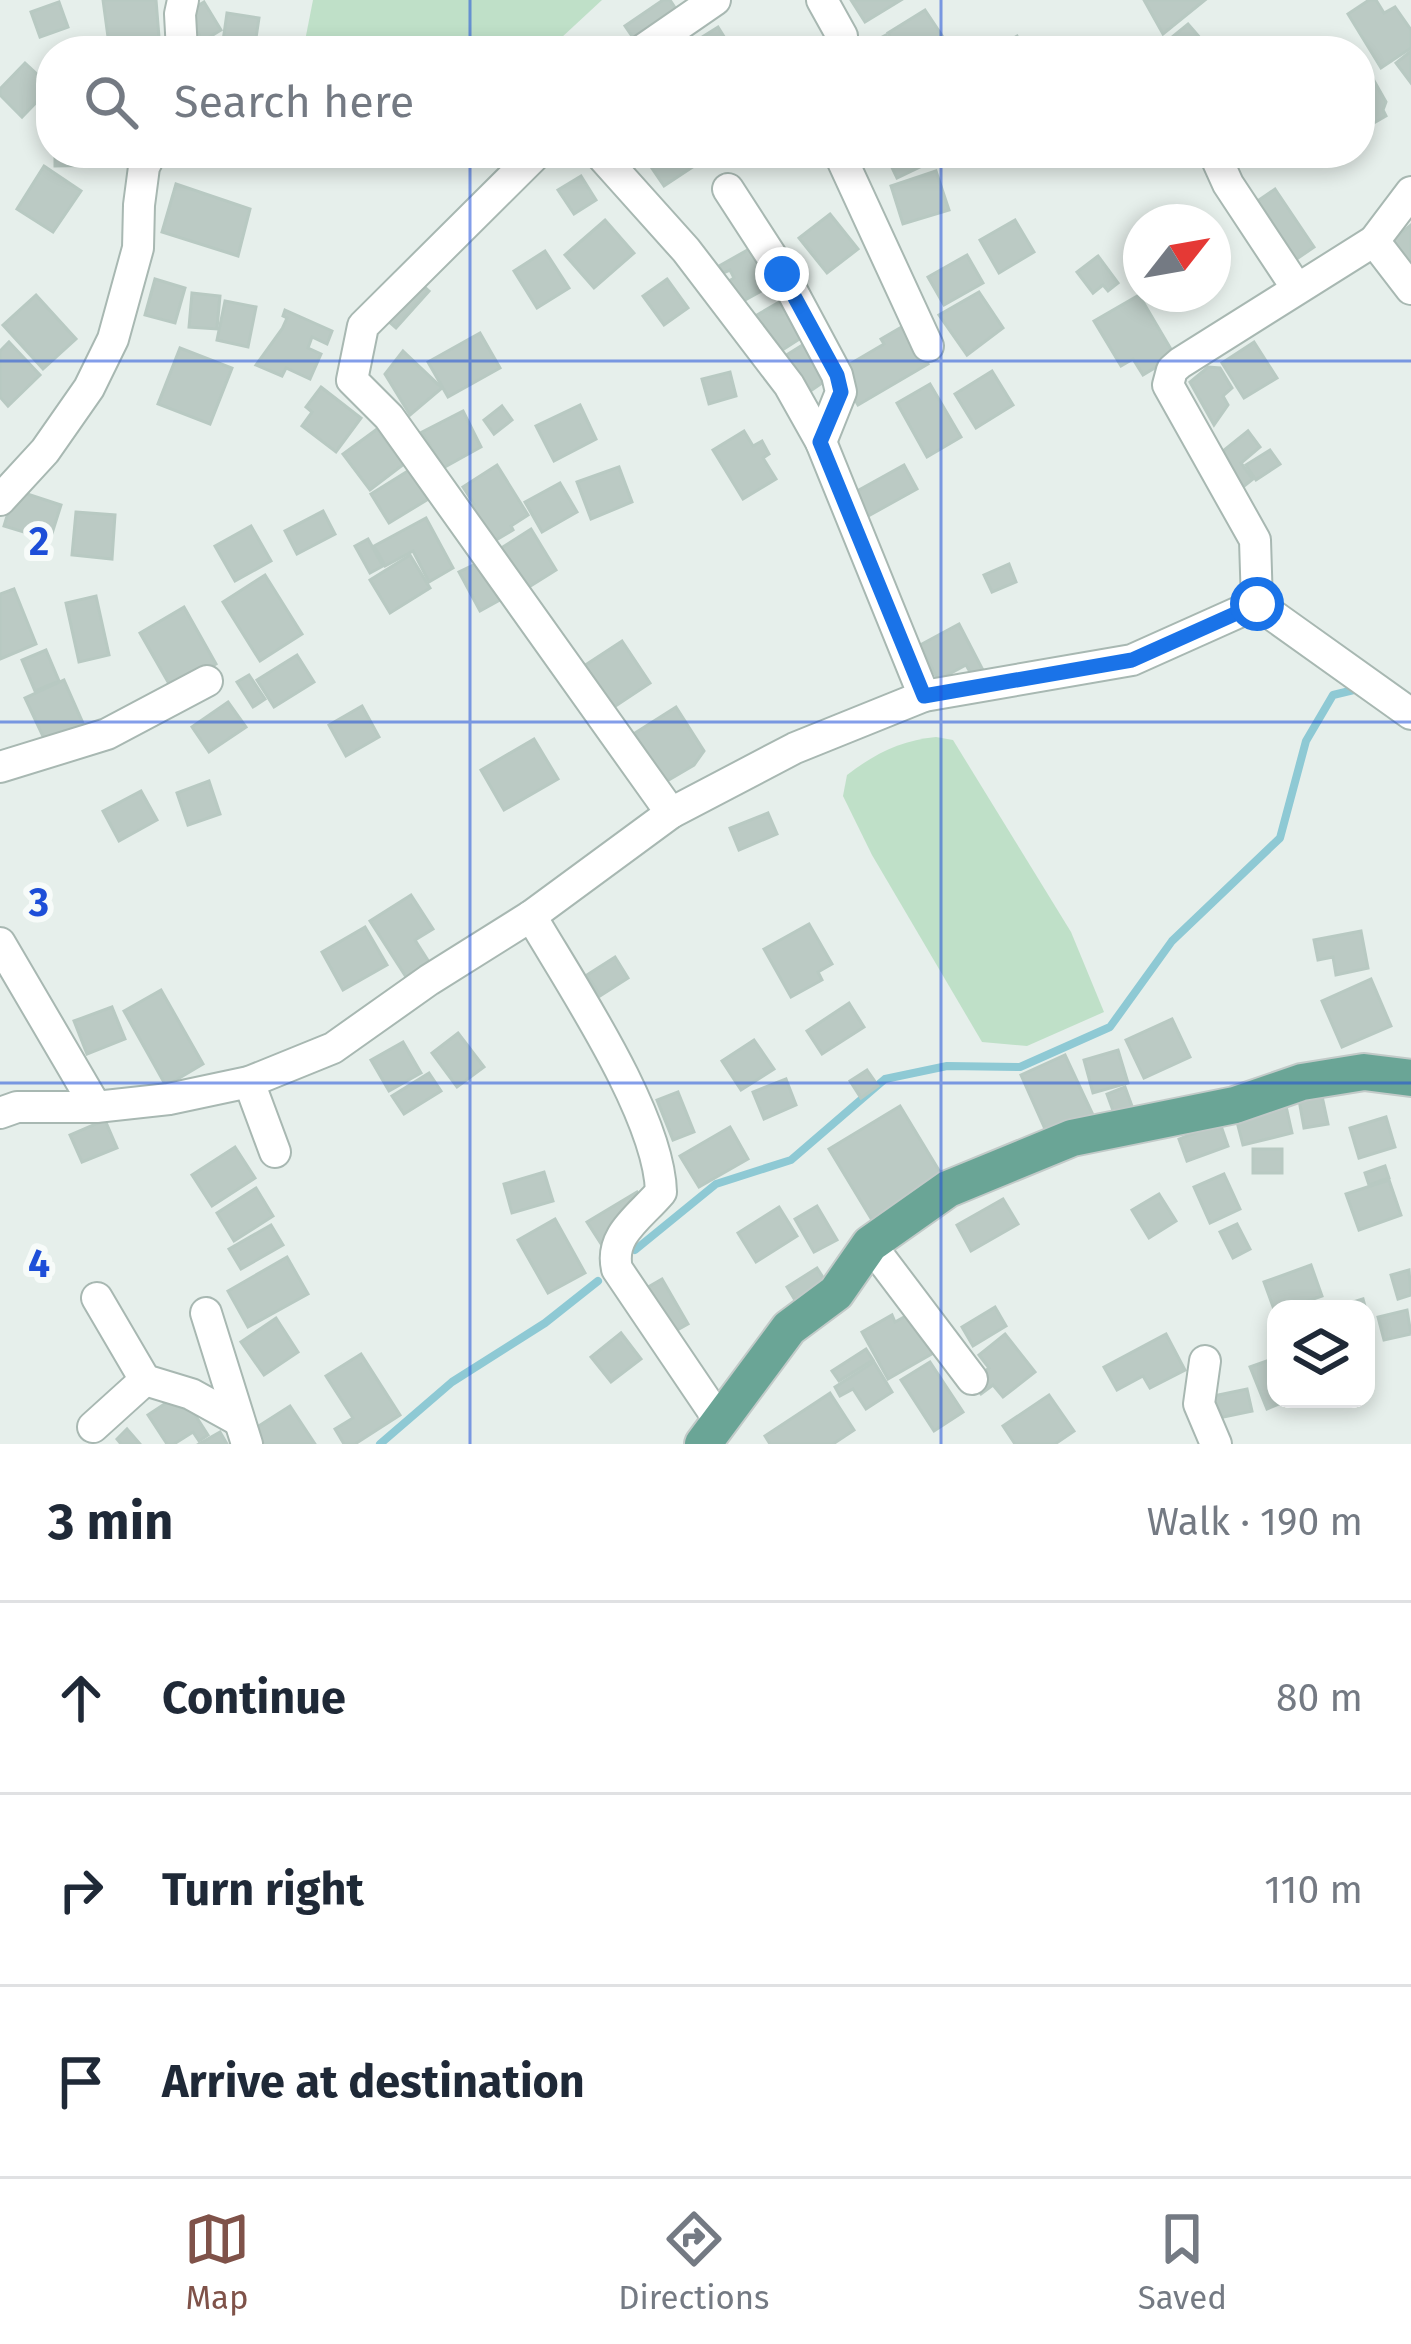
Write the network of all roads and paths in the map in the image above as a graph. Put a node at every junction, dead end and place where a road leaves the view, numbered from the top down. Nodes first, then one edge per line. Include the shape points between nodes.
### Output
1 (183, 0) edge
2 (715, 0) edge
3 (822, 0) edge
4 (182, 36) edge
5 (663, 36) edge
6 (842, 36) edge
7 (145, 168) edge
8 (523, 168) edge
9 (612, 168) edge
10 (846, 168) edge
11 (1221, 168) edge
12 (728, 189) dead end
13 (1411, 192) edge
14 (1374, 241) junction
15 (1296, 287) junction
16 (1411, 289) edge
17 (928, 346) dead end
18 (820, 442) junction
19 (0, 500) edge
20 (1257, 604) junction
21 (207, 681) dead end
22 (924, 696) junction
23 (1411, 714) edge
24 (0, 767) edge
25 (671, 813) junction
26 (531, 916) junction
27 (0, 943) edge
28 (1411, 1078) edge
29 (249, 1082) junction
30 (96, 1107) junction
31 (0, 1113) edge
32 (275, 1152) dead end
33 (870, 1244) junction
34 (97, 1298) dead end
35 (206, 1313) dead end
36 (1205, 1361) dead end
37 (972, 1379) dead end
38 (145, 1380) junction
39 (93, 1427) dead end
40 (243, 1432) edge
41 (709, 1437) edge
42 (1216, 1444) edge

1 - 4 street
2 - 5 street
3 - 6 street
7 - 19 street via 138,248 113,339 78,404
8 - 25 street via 363,326 352,380 389,417
9 - 18 street via 789,385
10 - 17 street
11 - 15 street
12 - 18 street via 837,375 841,392
13 - 14 street
14 - 15 street
14 - 16 street
15 - 20 street via 1168,378 1172,399 1255,540
18 - 22 street
20 - 22 street via 1132,660
20 - 23 street
21 - 24 street via 107,734
22 - 25 street via 794,748
25 - 26 street
26 - 29 street via 333,1048
26 - 41 street via 608,1047 660,1163 662,1192 620,1237 617,1270
27 - 30 street
28 - 33 main road via 1364,1072 1302,1082 1235,1105 1072,1138 948,1190
29 - 30 street
29 - 32 street
30 - 31 street
33 - 37 street
33 - 41 main road via 836,1293 789,1328
34 - 38 street
35 - 40 street
36 - 42 street via 1199,1404
38 - 39 street
38 - 40 street via 191,1394

